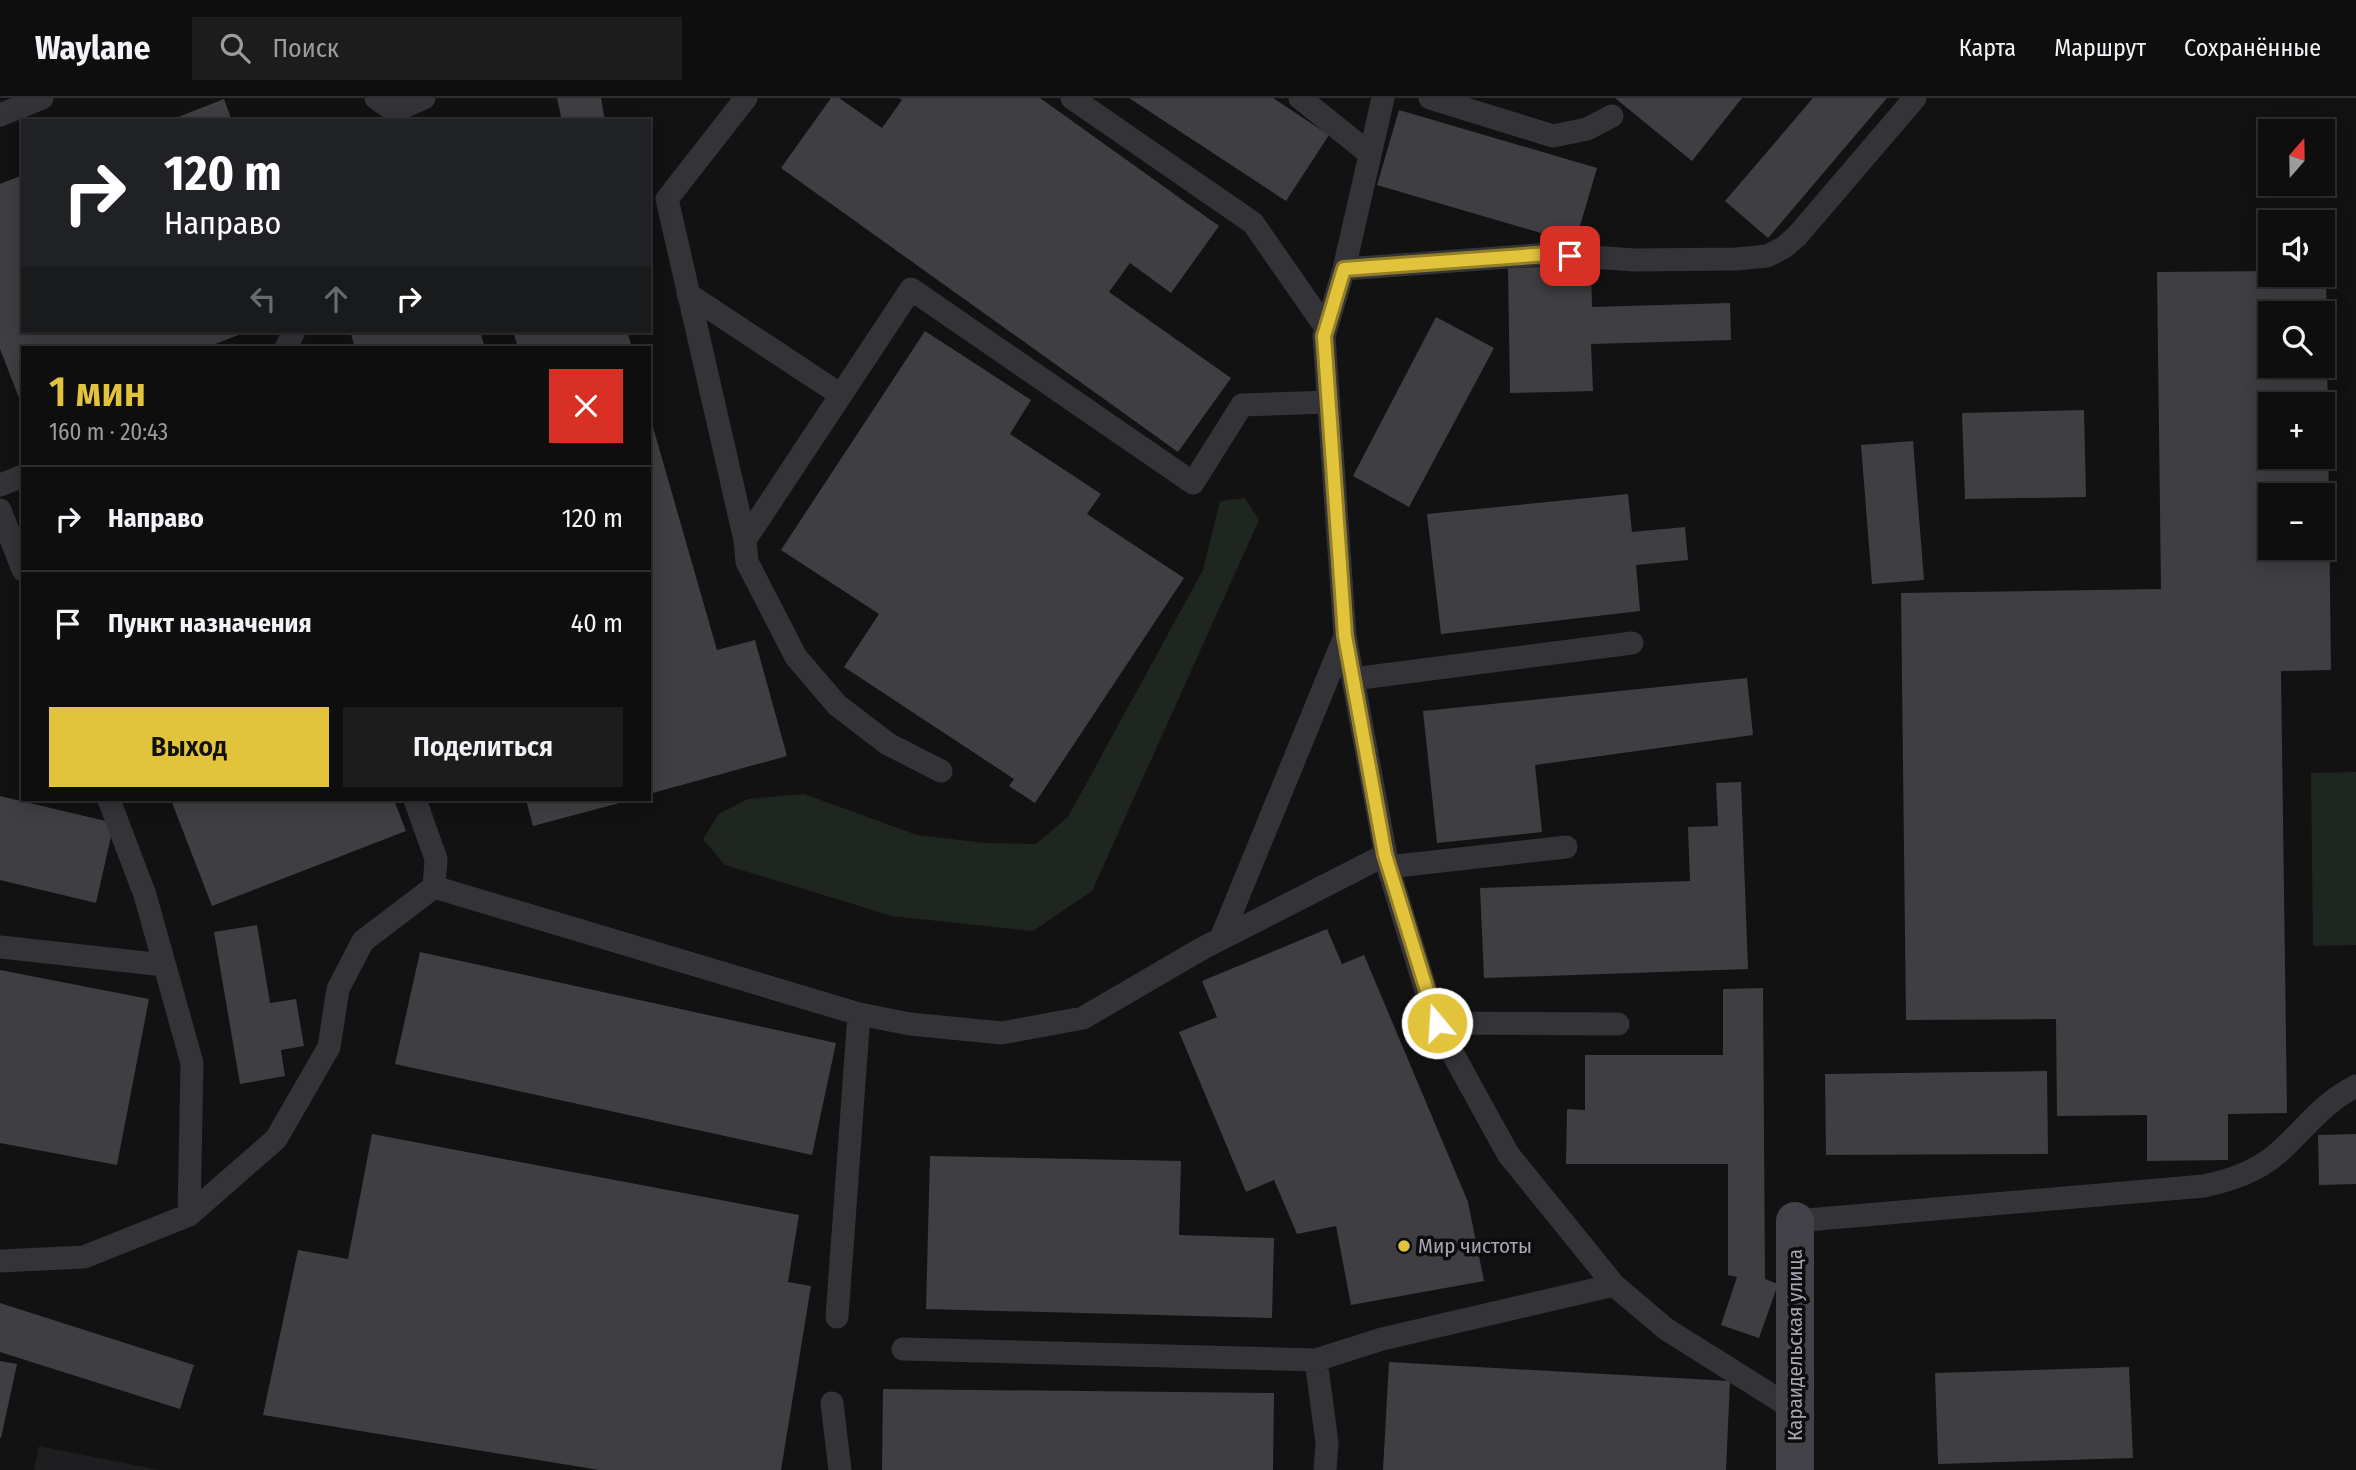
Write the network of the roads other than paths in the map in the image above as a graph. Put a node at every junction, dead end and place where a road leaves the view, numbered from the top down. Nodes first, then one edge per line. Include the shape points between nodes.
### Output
1 (42, 98) edge
2 (376, 98) edge
3 (424, 98) edge
4 (746, 98) edge
5 (1072, 98) edge
6 (1300, 98) edge
7 (1383, 98) edge
8 (1430, 98) edge
9 (1915, 98) edge
10 (0, 115) edge
11 (396, 115) edge
12 (1612, 116) dead end
13 (1370, 154) junction
14 (1344, 269) junction
15 (688, 294) junction
16 (1326, 328) junction
17 (841, 395) junction
18 (1329, 402) junction
19 (21, 477) edge
20 (0, 485) edge
21 (0, 510) edge
22 (745, 540) junction
23 (21, 565) edge
24 (1345, 636) junction
25 (1632, 643) dead end
26 (1353, 679) junction
27 (941, 771) dead end
28 (109, 801) edge
29 (415, 801) edge
30 (1566, 847) dead end
31 (1386, 861) junction
32 (434, 887) junction
33 (1221, 939) junction
34 (0, 947) edge
35 (164, 965) junction
36 (859, 1014) junction
37 (1437, 1023) junction
38 (1618, 1024) dead end
39 (2356, 1086) edge
40 (189, 1215) junction
41 (1795, 1221) joint
42 (0, 1261) edge
43 (1614, 1284) junction
44 (837, 1317) dead end
45 (902, 1349) dead end
46 (1315, 1360) junction
47 (832, 1403) dead end
48 (1795, 1410) junction
49 (840, 1470) edge
50 (1325, 1470) edge
51 (1795, 1470) edge

1 - 10 lane
2 - 11 lane
3 - 11 lane
4 - 15 lane via 667,199
5 - 16 lane via 1253,223
6 - 13 lane
7 - 13 lane
8 - 12 lane via 1553,136 1587,129
9 - 14 lane via 1797,236 1767,256 1634,260 1549,254
13 - 14 lane
14 - 16 lane
15 - 17 lane
15 - 22 lane
16 - 18 lane
17 - 18 lane via 911,289 1193,483 1242,405
17 - 22 lane
18 - 24 lane
19 - 20 lane
21 - 23 lane
22 - 27 lane via 747,562 796,657 837,705 888,744
24 - 26 lane
24 - 33 lane
25 - 26 lane
26 - 31 lane
28 - 35 lane via 145,895
29 - 32 lane via 436,859
30 - 31 lane
31 - 33 lane
31 - 37 lane
32 - 36 lane
32 - 40 lane via 363,941 338,989 329,1047 276,1139
33 - 36 lane via 1083,1018 1002,1033
34 - 35 lane
35 - 40 lane via 192,1063
36 - 44 lane
37 - 38 lane
37 - 43 lane via 1508,1154
39 - 41 lane via 2329,1102 2278,1153 2230,1181
40 - 42 lane via 84,1257
41 - 48 street, Караидельская улица
43 - 46 lane via 1381,1339
43 - 48 lane via 1666,1329
45 - 46 lane
46 - 50 lane via 1327,1443
47 - 49 lane
48 - 51 street, Караидельская улица

